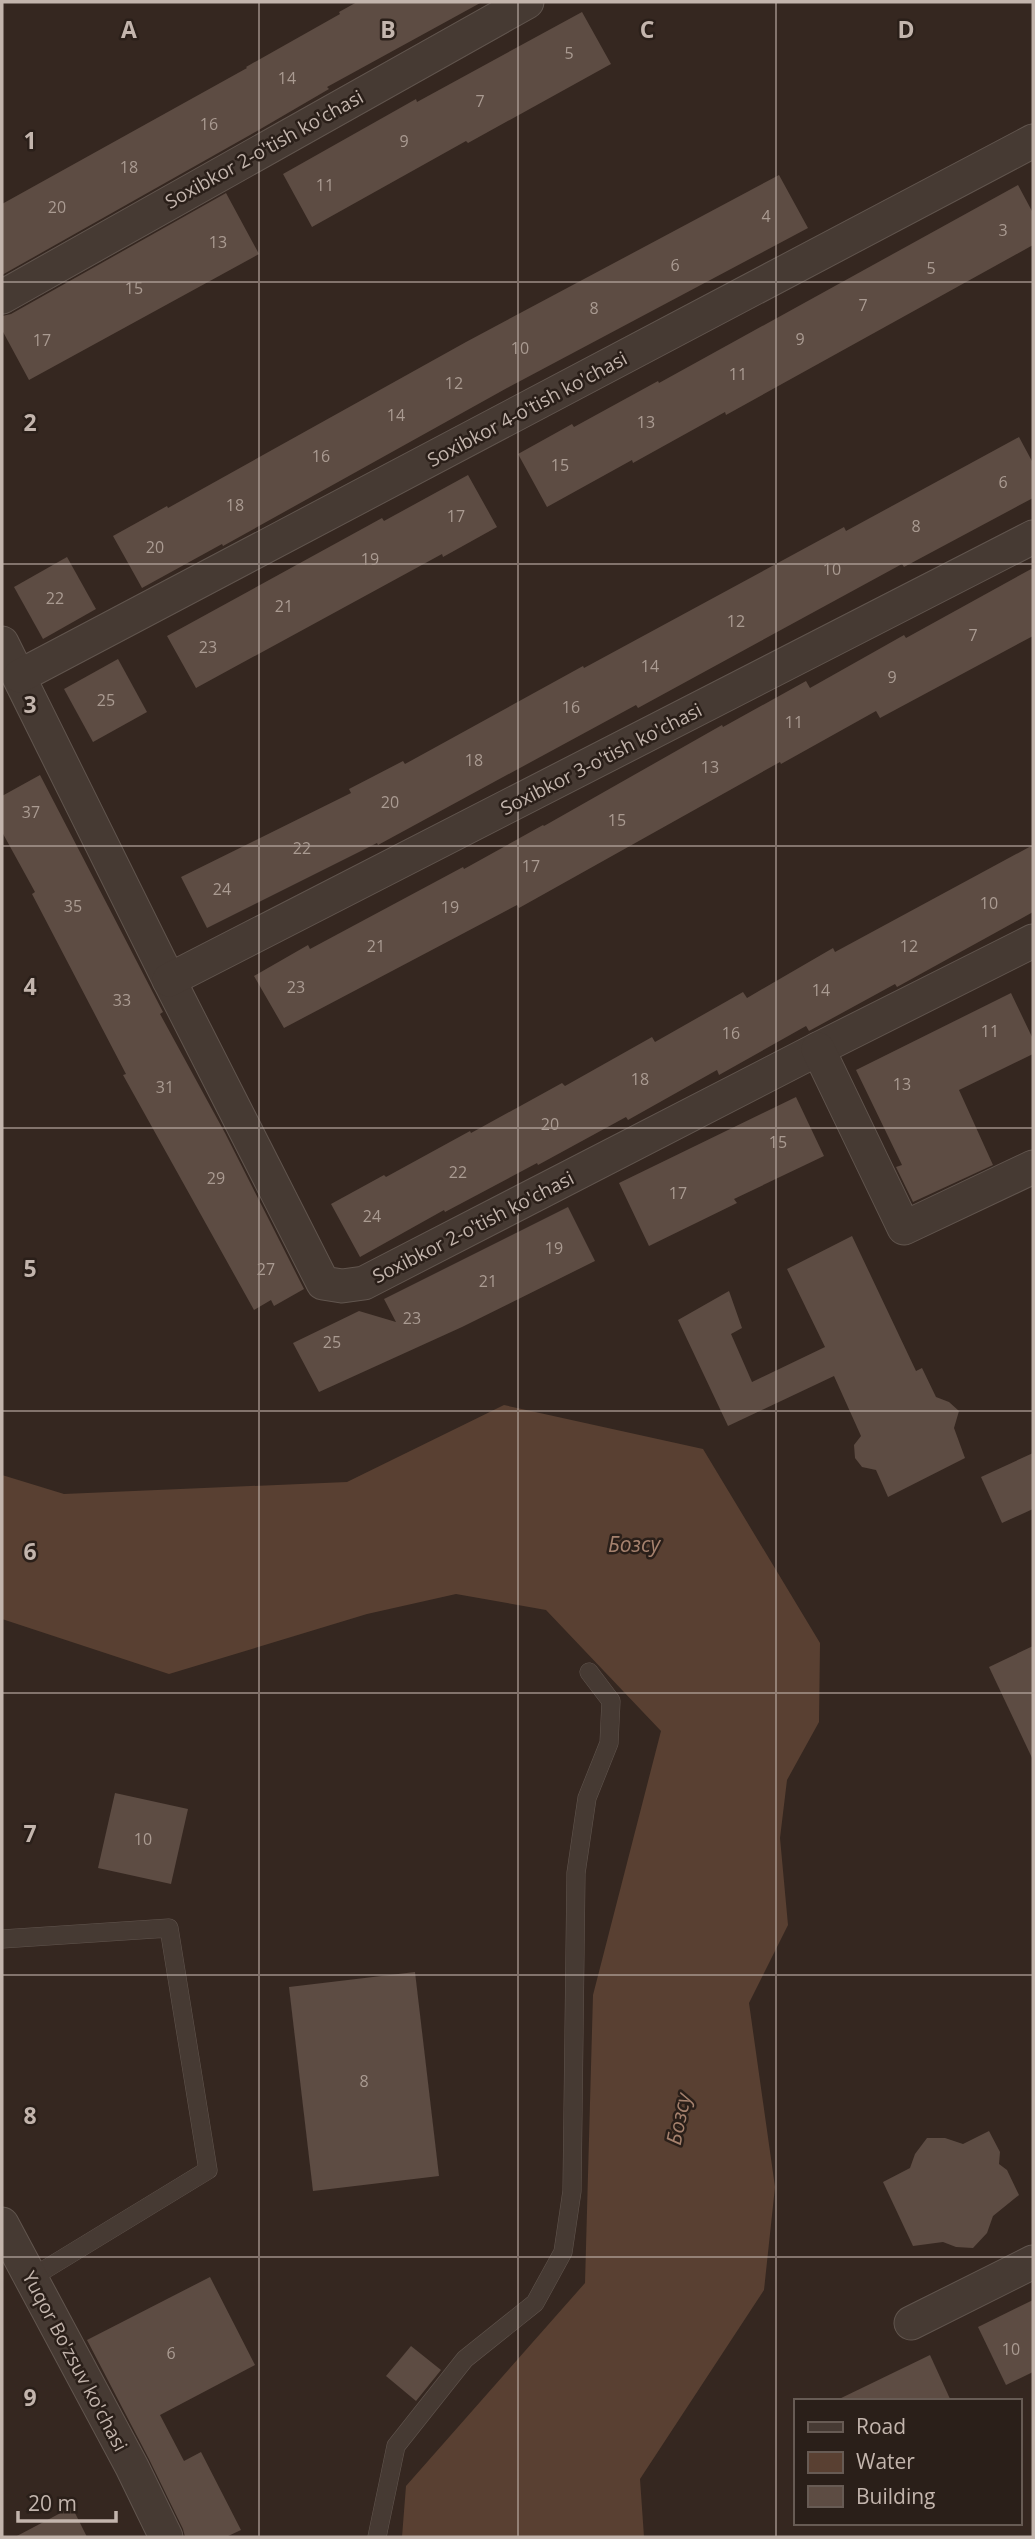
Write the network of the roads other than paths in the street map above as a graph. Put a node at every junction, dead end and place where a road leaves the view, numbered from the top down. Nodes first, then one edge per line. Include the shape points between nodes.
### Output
1 (527, 2) edge
2 (1033, 141) edge
3 (2, 297) edge
4 (1033, 537) edge
5 (2, 643) edge
6 (20, 676) junction
7 (1033, 941) edge
8 (169, 980) junction
9 (818, 1049) junction
10 (1033, 1167) edge
11 (589, 1672) dead end
12 (2, 1939) edge
13 (2, 2224) edge
14 (1033, 2262) edge
15 (31, 2278) junction
16 (911, 2323) dead end
17 (166, 2537) edge
18 (377, 2537) edge

1 - 3 street, Soxibkor 2-o'tish ko'chasi
2 - 6 street, Soxibkor 4-o'tish ko'chasi
4 - 8 street, Soxibkor 3-o'tish ko'chasi
5 - 6 street, Soxibkor 2-o'tish ko'chasi
6 - 8 street, Soxibkor 2-o'tish ko'chasi
7 - 9 street, Soxibkor 2-o'tish ko'chasi
8 - 9 street, Soxibkor 2-o'tish ko'chasi via 323,1283 342,1286 365,1283
9 - 10 street via 904,1228
11 - 18 lane via 611,1701 609,1743 587,1798 576,1873 572,2191 563,2252 535,2303 465,2359 396,2446
12 - 15 lane via 169,1928 208,2170
13 - 15 street, Yuqor Bo'zsuv ko'chasi
14 - 16 street
15 - 17 street, Yuqor Bo'zsuv ko'chasi

